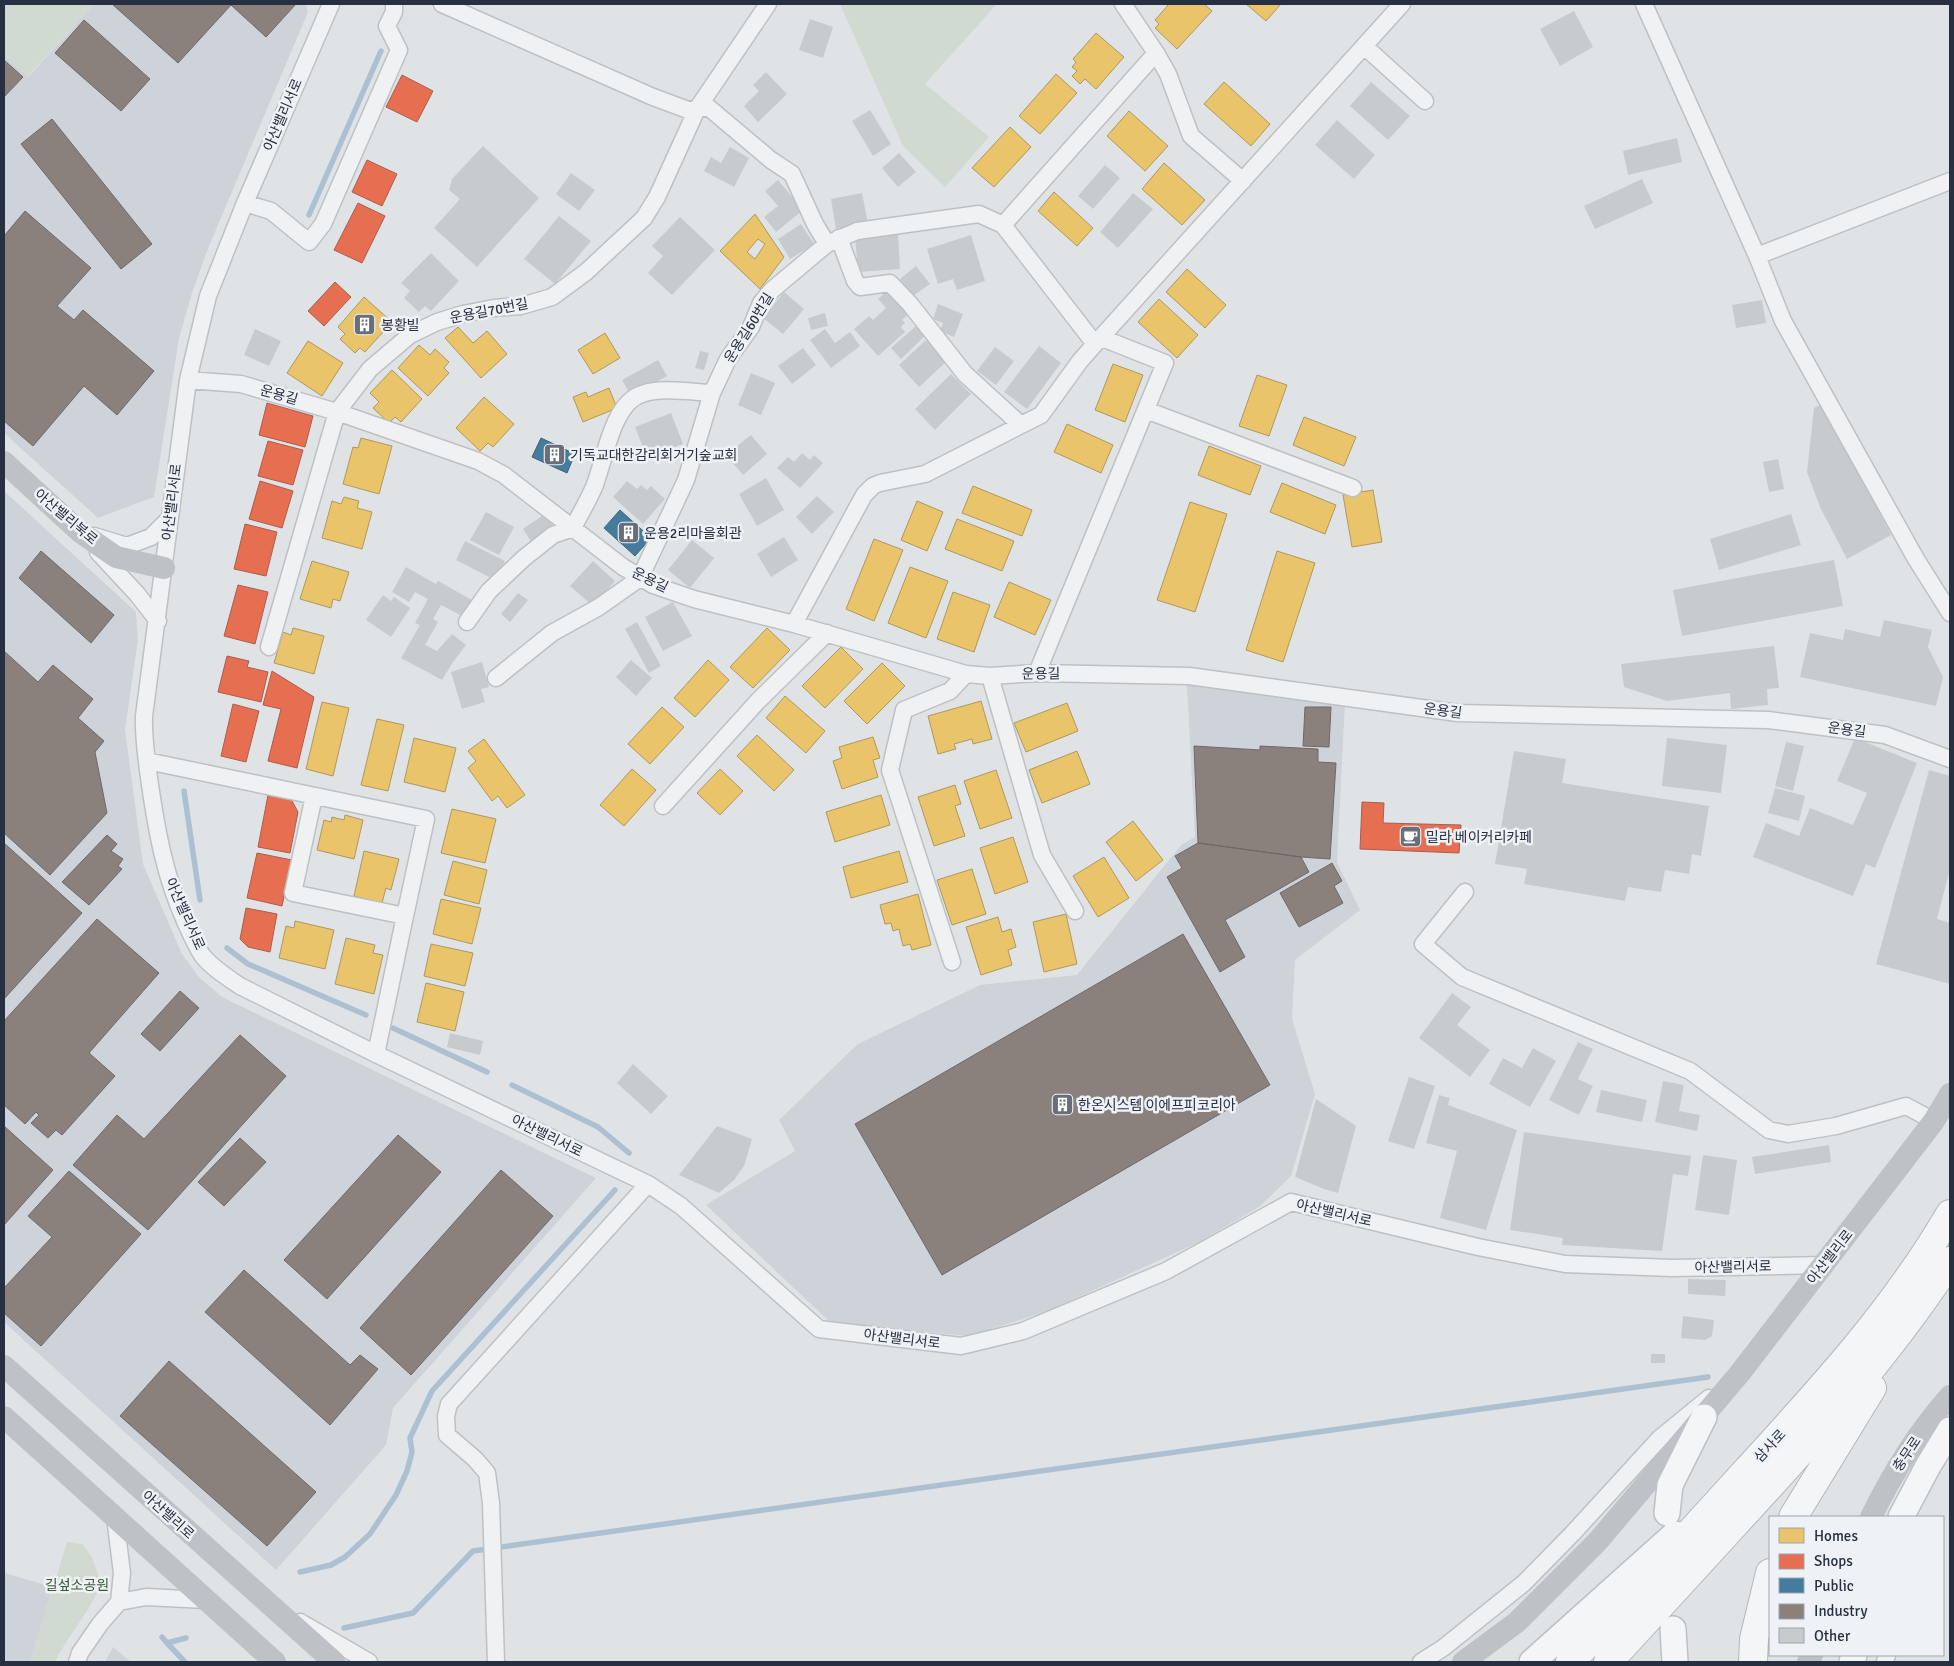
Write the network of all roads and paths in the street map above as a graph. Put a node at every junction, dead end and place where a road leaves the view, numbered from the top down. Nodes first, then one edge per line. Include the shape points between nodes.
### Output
1 (330, 4) edge
2 (394, 4) edge
3 (442, 4) edge
4 (768, 4) edge
5 (1123, 4) edge
6 (1402, 4) edge
7 (1644, 4) edge
8 (1364, 46) junction
9 (1156, 53) junction
10 (1425, 101) dead end
11 (696, 109) junction
12 (1243, 181) junction
13 (1950, 181) edge
14 (245, 203) junction
15 (1003, 225) junction
16 (833, 241) junction
17 (1757, 256) junction
18 (1099, 341) junction
19 (188, 380) junction
20 (712, 393) junction
21 (1146, 410) junction
22 (337, 412) junction
23 (1021, 425) junction
24 (4, 462) edge
25 (1353, 488) dead end
26 (170, 518) junction
27 (573, 528) junction
28 (80, 532) junction
29 (164, 568) junction
30 (640, 578) junction
31 (1950, 613) edge
32 (158, 621) junction
33 (466, 622) dead end
34 (794, 624) junction
35 (827, 633) junction
36 (268, 647) dead end
37 (1037, 673) junction
38 (966, 674) junction
39 (990, 676) junction
40 (496, 678) dead end
41 (1950, 759) edge
42 (147, 761) junction
43 (314, 796) junction
44 (663, 806) dead end
45 (1465, 892) dead end
46 (1075, 911) dead end
47 (405, 916) junction
48 (952, 962) dead end
49 (376, 1054) junction
50 (1950, 1094) edge
51 (1934, 1121) junction
52 (648, 1184) junction
53 (1950, 1214) edge
54 (1950, 1262) edge
55 (1824, 1265) junction
56 (4, 1366) edge
57 (1740, 1374) junction
58 (1950, 1396) edge
59 (4, 1417) edge
60 (1704, 1417) junction
61 (1950, 1430) edge
62 (1755, 1462) junction
63 (1668, 1513) dead end
64 (1794, 1516) edge
65 (1871, 1516) edge
66 (1902, 1516) edge
67 (115, 1517) junction
68 (1769, 1578) edge
69 (206, 1600) junction
70 (119, 1602) junction
71 (265, 1602) junction
72 (1673, 1630) dead end
73 (1753, 1650) edge
74 (77, 1662) edge
75 (275, 1662) edge
76 (334, 1662) edge
77 (369, 1662) edge
78 (496, 1662) edge
79 (1421, 1662) edge
80 (1463, 1662) edge
81 (1532, 1662) edge
82 (1570, 1662) edge
83 (1608, 1662) edge
84 (1675, 1662) edge

1 - 14 street, 아산밸리서로
2 - 14 street via 387,26 399,50 323,224 308,242 271,211
3 - 11 street via 653,97 688,110
4 - 11 street, 운용길70번길
5 - 9 street
6 - 8 street
7 - 17 street
8 - 10 street
8 - 12 street
9 - 12 street via 1168,74 1191,136
9 - 15 street
11 - 16 street via 708,107 792,174 815,224
11 - 22 street, 운용길70번길 via 657,197 644,218 586,272 552,297 521,306 464,314 410,334 370,370
12 - 18 street
13 - 17 street
14 - 19 street, 아산밸리서로 via 208,296
15 - 16 street, 운용길60번길 via 979,214 857,231
15 - 18 street, 운용길60번길
16 - 20 street, 운용길60번길 via 772,290 761,303 751,327 728,360
16 - 23 street via 860,287 890,283 965,374
17 - 31 street via 1783,321 1916,559
18 - 21 street via 1165,364
18 - 23 street via 1080,361 1041,415
19 - 22 street, 운용길 via 241,384
19 - 26 street, 아산밸리서로
20 - 27 street via 655,391 641,394 625,405 616,420 594,487
20 - 30 street, 운용길60번길 via 686,480
21 - 25 street
21 - 37 street
22 - 27 street, 운용길 via 478,461 504,475
22 - 36 street, 운용길70번길
23 - 34 street via 925,474 873,486 864,495
24 - 28 street, 아산밸리북로
26 - 28 street via 151,537 127,546
26 - 29 street, 아산밸리서로
27 - 30 street, 운용길
27 - 33 street via 553,535 524,558 489,591
28 - 29 street, 아산밸리북로 via 116,556
28 - 32 street
29 - 32 street, 아산밸리서로
30 - 34 street, 운용길 via 694,599
30 - 40 street, 운용길60번길 via 599,607 552,633
32 - 42 street, 아산밸리서로 via 144,723
34 - 35 street, 운용길
35 - 38 street, 운용길
35 - 44 street via 757,702
37 - 39 street, 운용길
37 - 41 street, 운용길 via 1189,676 1458,714 1768,720 1885,735
38 - 39 street, 운용길
38 - 48 street via 950,691 904,710 890,770
39 - 46 street via 1042,855
42 - 43 street
42 - 49 street, 아산밸리서로 via 164,865 174,897 203,956 240,986
43 - 47 street via 294,893
43 - 47 street via 426,819
45 - 51 street via 1423,944 1462,978 1690,1071 1769,1130 1788,1134 1836,1126 1906,1106
47 - 49 street
49 - 52 street, 아산밸리서로
50 - 51 street, 아산밸리로
51 - 55 street, 아산밸리로
52 - 55 street, 아산밸리서로 via 681,1206 819,1329 961,1346 1024,1331 1166,1270 1291,1202 1478,1247 1565,1264 1672,1268
52 - 78 street via 449,1404 447,1434 488,1473
53 - 62 highway, 삼사로 via 1899,1294 1803,1411
54 - 64 highway
54 - 83 highway, 삼사로 via 1886,1350 1797,1457
55 - 57 street, 아산밸리로
56 - 71 street, 아산밸리로
57 - 60 street, 아산밸리로
57 - 79 street via 1660,1438 1524,1583
58 - 65 street, 충무로 via 1915,1439
59 - 67 street
60 - 63 main road via 1670,1485
60 - 80 street, 아산밸리로 via 1591,1548 1517,1622
61 - 66 main road
62 - 81 main road
62 - 82 highway, 삼사로
67 - 69 street
67 - 70 street via 122,1573
68 - 73 highway
69 - 70 street via 146,1597
69 - 75 street
70 - 74 street via 100,1624
71 - 76 street, 아산밸리로
71 - 77 street
72 - 84 main road

